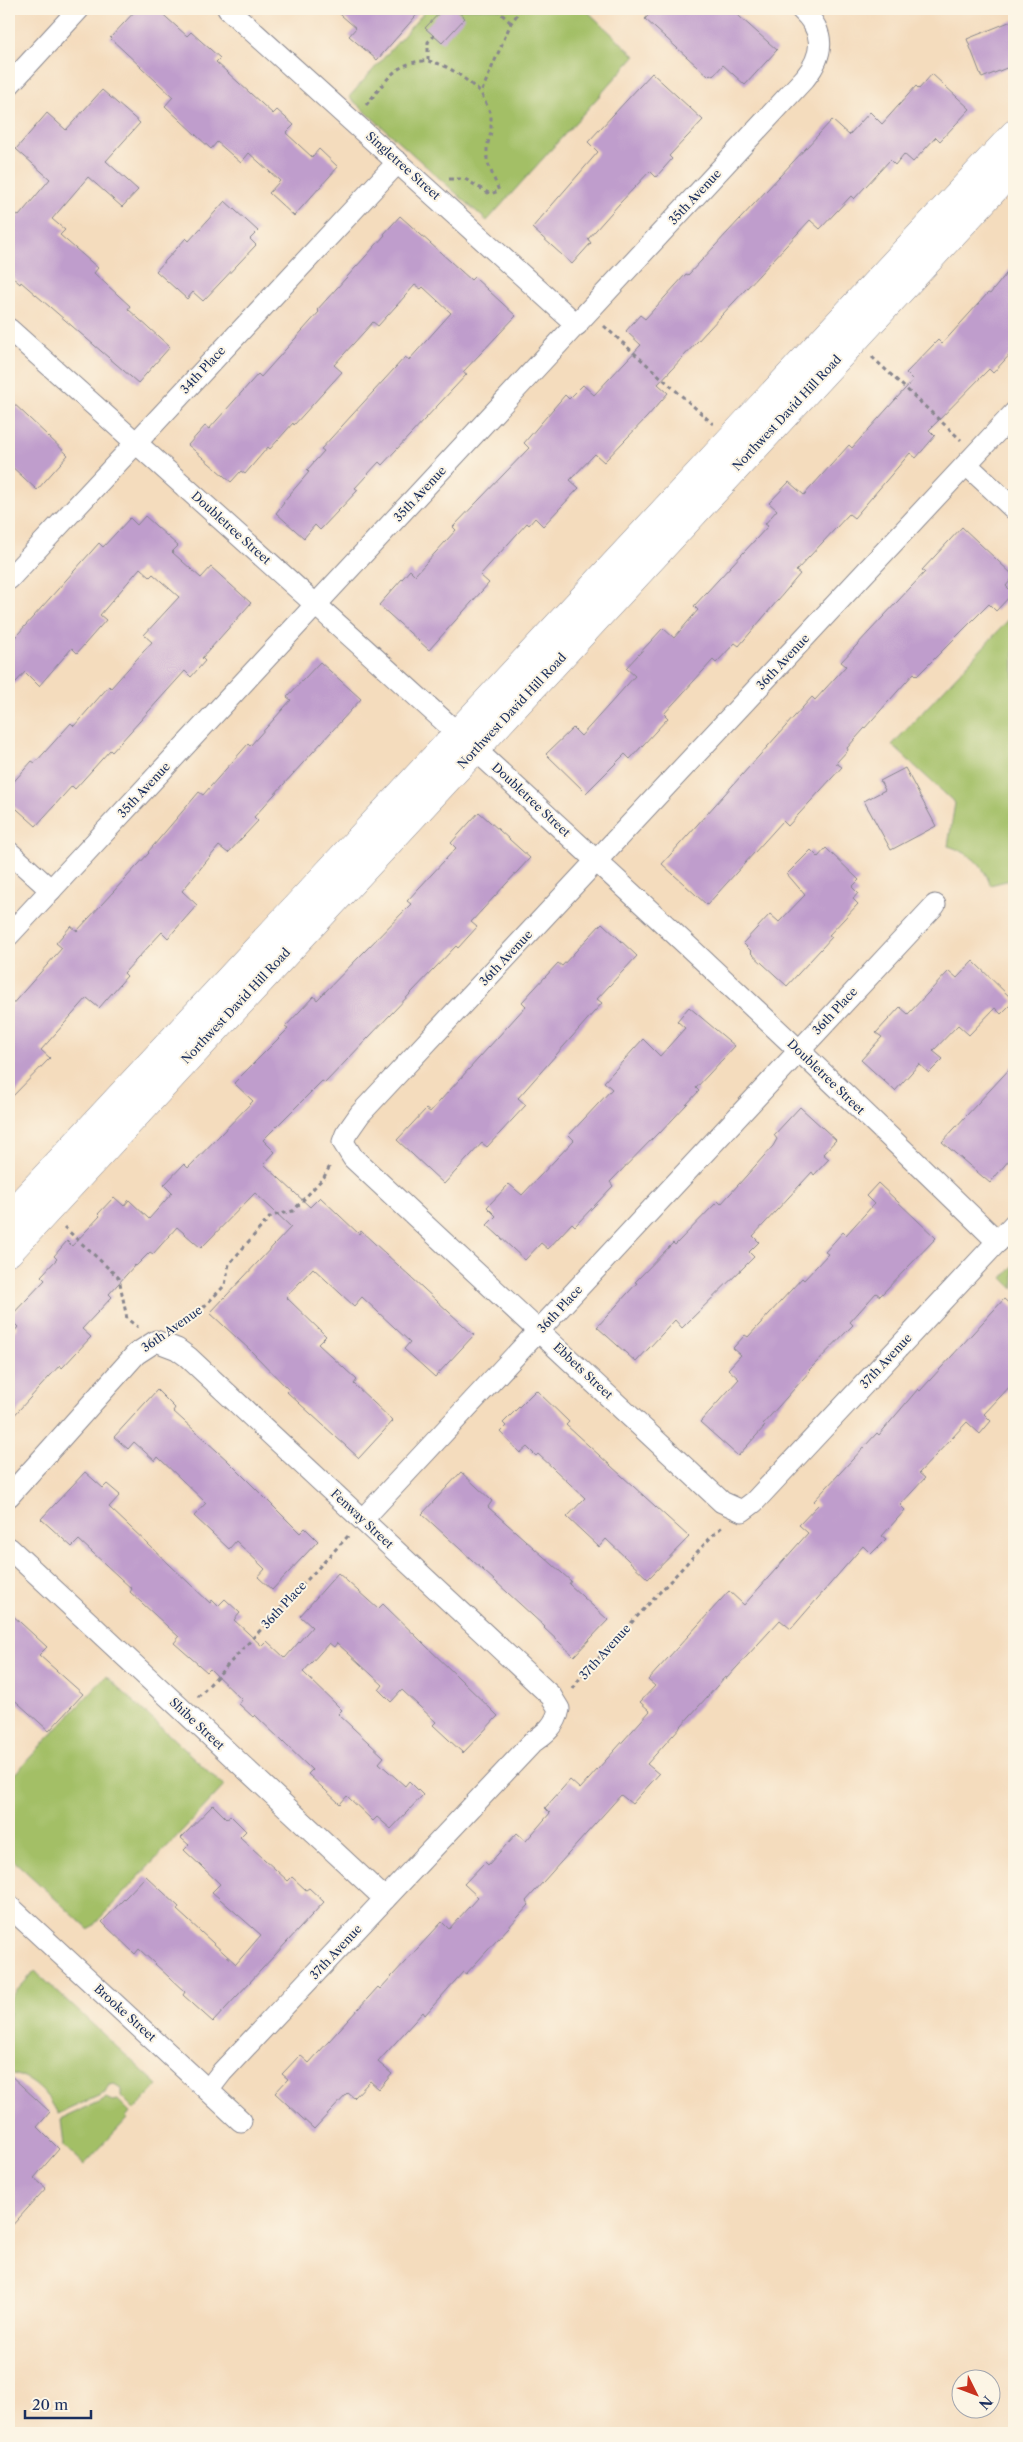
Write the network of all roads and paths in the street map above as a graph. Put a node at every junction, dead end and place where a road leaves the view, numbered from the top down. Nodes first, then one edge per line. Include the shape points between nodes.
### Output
1 (79, 9) edge
2 (228, 9) edge
3 (496, 9) edge
4 (521, 9) edge
5 (801, 9) edge
6 (511, 22) junction
7 (434, 36) dead end
8 (428, 60) junction
9 (9, 85) edge
10 (481, 93) junction
11 (360, 99) dead end
12 (366, 105) junction
13 (372, 110) dead end
14 (1014, 134) edge
15 (398, 162) junction
16 (1014, 168) edge
17 (446, 177) dead end
18 (583, 319) junction
19 (9, 329) edge
20 (854, 341) junction
21 (1014, 413) edge
22 (730, 440) junction
23 (136, 442) junction
24 (971, 459) junction
25 (1014, 509) edge
26 (9, 579) edge
27 (318, 605) junction
28 (467, 741) junction
29 (9, 852) edge
30 (597, 861) junction
31 (51, 890) junction
32 (935, 905) dead end
33 (9, 935) edge
34 (798, 1050) junction
35 (343, 1142) junction
36 (47, 1211) junction
37 (9, 1216) edge
38 (1014, 1224) edge
39 (998, 1242) junction
40 (9, 1252) edge
41 (540, 1331) junction
42 (156, 1341) junction
43 (9, 1496) edge
44 (742, 1511) junction
45 (362, 1519) junction
46 (9, 1548) edge
47 (560, 1709) junction
48 (185, 1712) junction
49 (386, 1899) junction
50 (9, 1906) edge
51 (209, 2090) junction
52 (241, 2121) dead end

1 - 9 street
2 - 15 street, Singletree Street
3 - 6 path
4 - 6 path
5 - 18 street, 35th Avenue via 818,29 820,46 813,68
6 - 10 path
7 - 8 path via 428,42
8 - 10 path via 458,73
8 - 12 path via 397,70
10 - 17 path via 491,114 487,161 499,191 490,194 465,179
11 - 12 path
12 - 13 path
14 - 22 street, Northwest David Hill Road
15 - 18 street, Singletree Street
15 - 23 street, 34th Place
16 - 20 street, Northwest David Hill Road
18 - 22 path
18 - 27 street, 35th Avenue
19 - 23 street, Doubletree Street
20 - 24 path
20 - 28 street, Northwest David Hill Road
21 - 24 street, 36th Avenue
22 - 28 street, Northwest David Hill Road
23 - 26 street, 34th Place
23 - 27 street, Doubletree Street
24 - 25 street
24 - 30 street, 36th Avenue
27 - 28 street, Doubletree Street
27 - 31 street, 35th Avenue
28 - 30 street, Doubletree Street
28 - 36 street, Northwest David Hill Road
28 - 37 street, Northwest David Hill Road
29 - 31 street
30 - 34 street, Doubletree Street
30 - 35 street, 36th Avenue via 360,1114
31 - 33 street, 35th Avenue
32 - 34 street, 36th Place
34 - 39 street, Doubletree Street
34 - 41 street, 36th Place
35 - 41 street, Ebbets Street via 353,1158
35 - 42 path, 36th Avenue via 324,1177 293,1212 271,1216 229,1264 225,1285 195,1316
36 - 40 street, Northwest David Hill Road
36 - 42 path via 119,1278 127,1319
38 - 39 street, 37th Avenue
39 - 44 street, 37th Avenue
41 - 44 street, Ebbets Street via 722,1502
41 - 45 street, 36th Place
42 - 43 street, 36th Avenue via 136,1354
42 - 45 street, Fenway Street via 188,1357
44 - 47 path, 37th Avenue via 713,1535 580,1678
45 - 47 street, Fenway Street via 551,1696
45 - 48 path, 36th Place
46 - 48 street, Shibe Street
47 - 49 street, 37th Avenue via 553,1726 533,1742
48 - 49 street, Shibe Street
49 - 51 street, 37th Avenue via 222,2072
50 - 51 street, Brooke Street
51 - 52 street, Brooke Street

